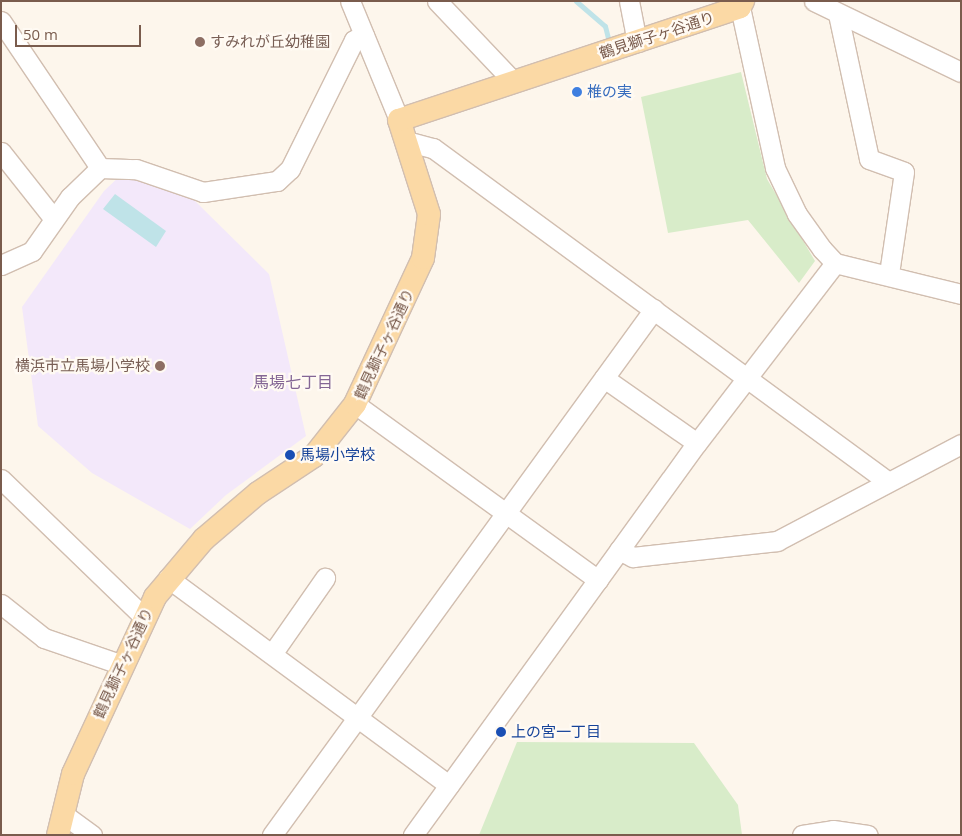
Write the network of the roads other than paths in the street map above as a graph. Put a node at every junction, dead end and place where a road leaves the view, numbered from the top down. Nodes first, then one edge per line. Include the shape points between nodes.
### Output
1 (350, 1) edge
2 (437, 1) edge
3 (629, 1) edge
4 (814, 1) edge
5 (742, 4) edge
6 (838, 14) junction
7 (1, 21) edge
8 (364, 36) junction
9 (637, 42) junction
10 (961, 72) edge
11 (514, 82) junction
12 (402, 130) junction
13 (1, 152) edge
14 (100, 168) junction
15 (54, 220) junction
16 (836, 262) junction
17 (2, 263) edge
18 (890, 274) junction
19 (961, 294) edge
20 (654, 309) junction
21 (747, 376) junction
22 (604, 378) junction
23 (356, 404) junction
24 (697, 443) junction
25 (961, 444) edge
26 (1, 479) edge
27 (888, 481) junction
28 (503, 512) junction
29 (619, 550) junction
30 (168, 578) junction
31 (325, 578) dead end
32 (598, 580) junction
33 (1, 604) edge
34 (143, 616) junction
35 (272, 654) junction
36 (120, 664) junction
37 (355, 716) junction
38 (450, 785) junction
39 (60, 824) edge
40 (863, 834) edge
41 (92, 835) edge
42 (272, 835) edge
43 (412, 835) edge
44 (802, 835) edge

1 - 8 street
2 - 11 street
3 - 9 street
4 - 6 street
5 - 9 main road, 鶴見獅子ヶ谷通り
5 - 16 street via 756,93 783,190
6 - 10 street
6 - 18 street via 869,159 904,172
7 - 14 street
8 - 12 street
8 - 14 street via 354,40 290,169 277,181 203,192 136,169
9 - 11 main road, 鶴見獅子ヶ谷通り
11 - 12 main road, 鶴見獅子ヶ谷通り
12 - 20 street via 433,148
12 - 23 main road, 鶴見獅子ヶ谷通り via 429,214 423,258
13 - 15 street
14 - 15 street
15 - 17 street via 32,251
16 - 18 street
16 - 21 street
18 - 19 street
20 - 21 street
20 - 22 street
21 - 24 street
21 - 27 street
22 - 24 street
22 - 28 street
23 - 28 street
23 - 30 main road, 鶴見獅子ヶ谷通り via 314,456 258,493 204,539
24 - 29 street
25 - 27 street
26 - 34 street
27 - 29 street via 777,541 633,557
28 - 32 street
28 - 37 street
29 - 32 street
30 - 34 main road, 鶴見獅子ヶ谷通り
30 - 35 street
31 - 35 street
32 - 38 street
33 - 36 street via 44,638
34 - 36 main road, 鶴見獅子ヶ谷通り
35 - 37 street
36 - 39 main road, 鶴見獅子ヶ谷通り via 73,774
37 - 38 street
37 - 42 street
38 - 43 street
39 - 41 street
40 - 44 street via 833,830

